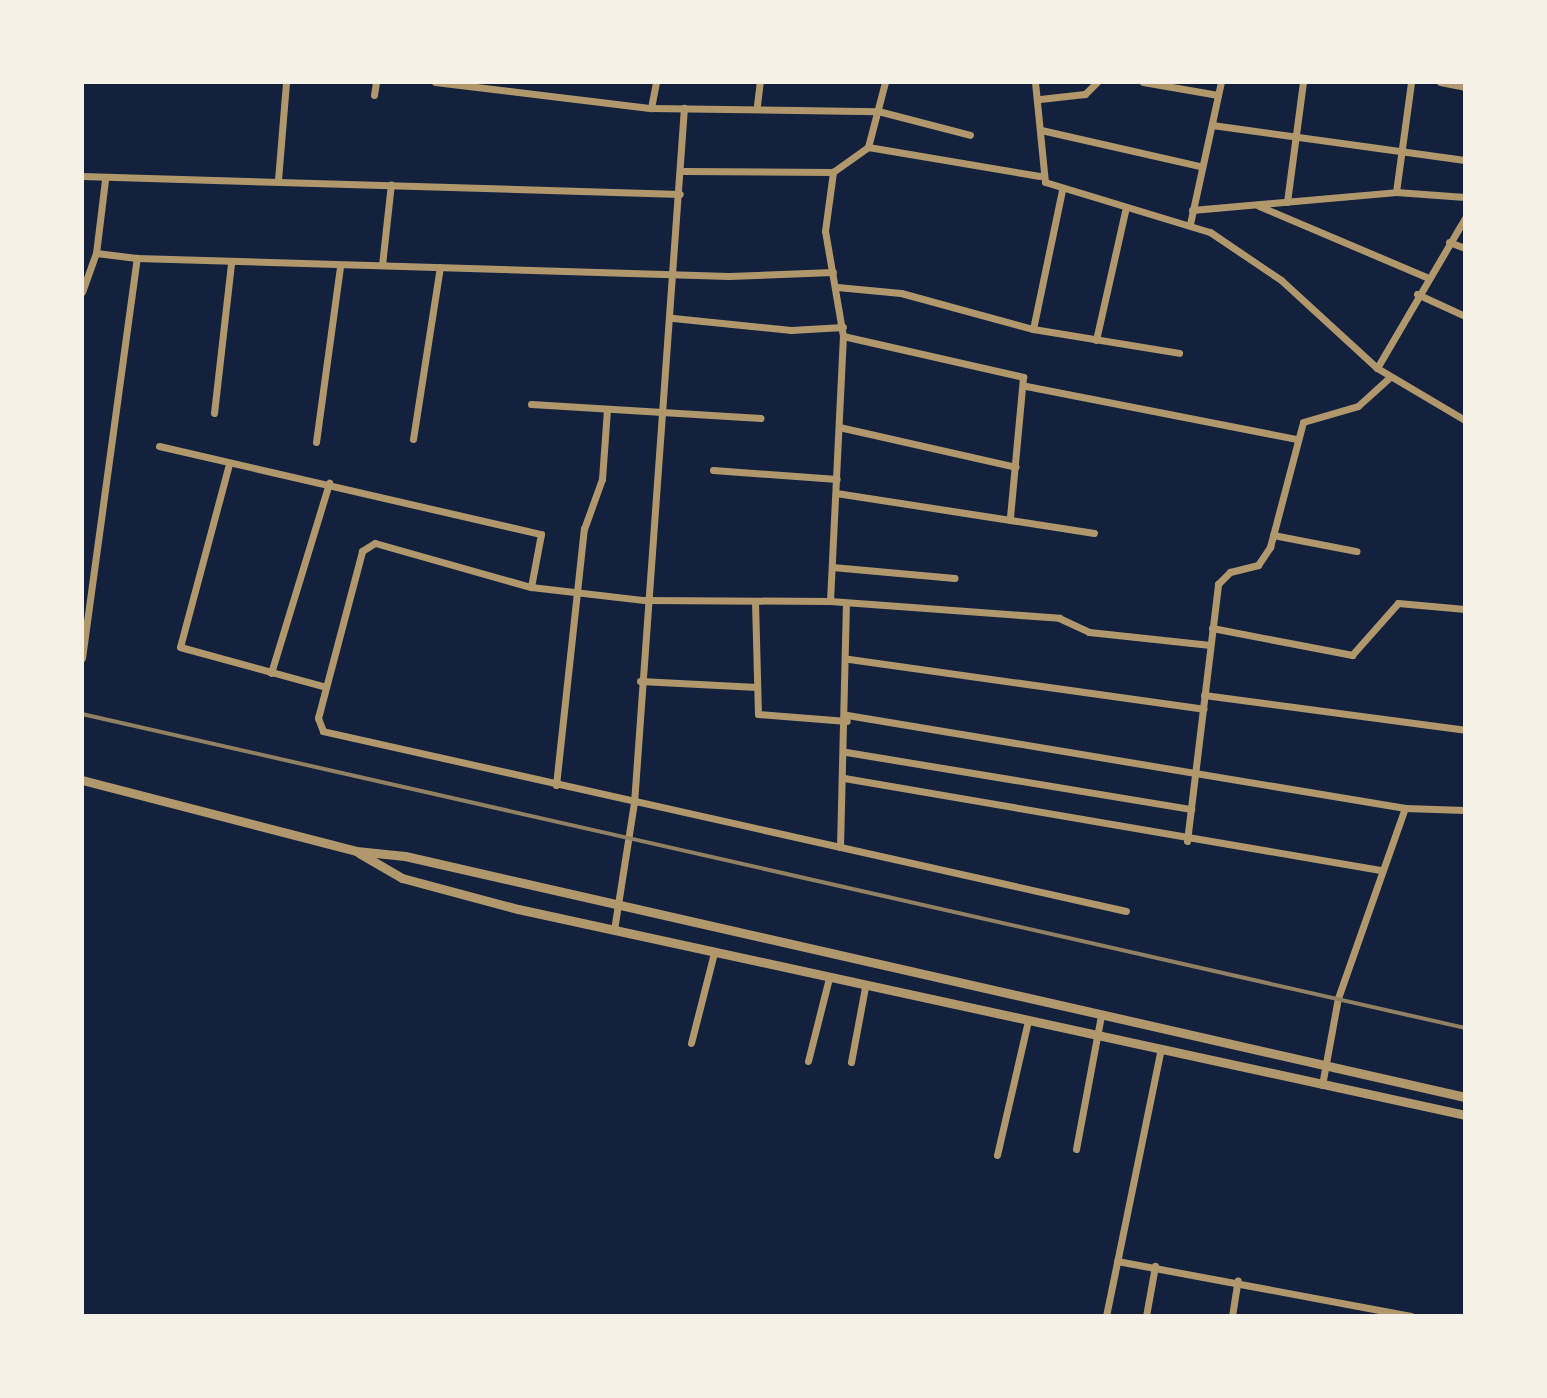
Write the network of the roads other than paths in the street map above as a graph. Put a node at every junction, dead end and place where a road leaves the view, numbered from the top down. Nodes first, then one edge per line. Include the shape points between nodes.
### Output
1 (286, 82) edge
2 (376, 82) edge
3 (435, 82) edge
4 (656, 82) edge
5 (760, 82) edge
6 (885, 82) edge
7 (1035, 82) edge
8 (1097, 82) edge
9 (1143, 82) edge
10 (1221, 82) edge
11 (1303, 82) edge
12 (1411, 82) edge
13 (1440, 82) edge
14 (490, 86) edge
15 (1465, 87) edge
16 (374, 95) dead end
17 (1218, 95) junction
18 (1040, 99) junction
19 (757, 105) junction
20 (651, 108) junction
21 (684, 108) junction
22 (878, 111) junction
23 (1212, 125) junction
24 (1041, 130) junction
25 (1296, 134) junction
26 (970, 135) dead end
27 (868, 147) junction
28 (1403, 151) junction
29 (1465, 160) edge
30 (1200, 166) junction
31 (682, 171) junction
32 (833, 172) junction
33 (82, 176) edge
34 (1040, 176) junction
35 (105, 180) junction
36 (278, 180) junction
37 (391, 184) junction
38 (1062, 190) junction
39 (1396, 192) junction
40 (680, 194) junction
41 (1465, 197) edge
42 (1287, 202) junction
43 (1254, 205) junction
44 (1126, 207) junction
45 (1192, 210) junction
46 (1465, 218) edge
47 (1190, 224) junction
48 (1449, 242) junction
49 (1465, 248) edge
50 (96, 253) junction
51 (137, 258) junction
52 (231, 263) junction
53 (382, 265) junction
54 (340, 267) junction
55 (440, 267) junction
56 (85, 272) edge
57 (833, 272) junction
58 (677, 275) junction
59 (1426, 277) junction
60 (837, 287) junction
61 (82, 292) edge
62 (1417, 294) junction
63 (1465, 316) edge
64 (673, 318) junction
65 (1033, 329) junction
66 (843, 332) junction
67 (1096, 340) junction
68 (1179, 353) dead end
69 (1377, 368) junction
70 (1390, 377) junction
71 (1026, 386) junction
72 (531, 404) dead end
73 (607, 409) junction
74 (668, 409) junction
75 (214, 413) dead end
76 (761, 418) dead end
77 (1465, 420) edge
78 (839, 427) junction
79 (413, 439) dead end
80 (1297, 439) junction
81 (316, 442) dead end
82 (159, 446) dead end
83 (229, 464) junction
84 (1016, 467) junction
85 (713, 470) dead end
86 (837, 479) junction
87 (329, 483) junction
88 (836, 493) junction
89 (1010, 517) junction
90 (1094, 533) dead end
91 (1273, 535) junction
92 (1356, 551) dead end
93 (832, 567) junction
94 (955, 578) dead end
95 (531, 587) junction
96 (577, 591) junction
97 (644, 600) junction
98 (755, 601) junction
99 (830, 601) junction
100 (846, 603) junction
101 (1465, 609) edge
102 (1212, 628) junction
103 (1210, 645) junction
104 (82, 658) edge
105 (849, 659) junction
106 (271, 673) junction
107 (640, 681) junction
108 (326, 687) junction
109 (757, 687) junction
110 (1204, 695) junction
111 (1203, 709) junction
112 (847, 718) junction
113 (1465, 730) edge
114 (846, 752) junction
115 (1195, 774) junction
116 (844, 778) junction
117 (82, 780) edge
118 (556, 785) junction
119 (634, 803) junction
120 (1405, 808) junction
121 (1191, 809) junction
122 (1465, 810) edge
123 (1187, 841) junction
124 (840, 847) junction
125 (356, 851) junction
126 (1380, 870) junction
127 (618, 908) junction
128 (1126, 911) dead end
129 (614, 930) junction
130 (714, 953) junction
131 (829, 978) junction
132 (865, 987) junction
133 (1101, 1016) junction
134 (1028, 1021) junction
135 (1098, 1035) junction
136 (691, 1043) dead end
137 (1161, 1049) junction
138 (808, 1061) dead end
139 (851, 1062) dead end
140 (1324, 1068) junction
141 (1322, 1085) junction
142 (1465, 1097) edge
143 (1465, 1115) edge
144 (1076, 1149) dead end
145 (997, 1155) dead end
146 (1117, 1261) junction
147 (1155, 1266) junction
148 (1238, 1280) junction
149 (1106, 1316) edge
150 (1146, 1316) edge
151 (1232, 1316) edge
152 (1411, 1316) edge

1 - 36 street
2 - 16 street
3 - 14 street
4 - 20 street
5 - 19 street
6 - 22 street
7 - 18 street
8 - 18 street via 1085,94
9 - 17 street
10 - 17 street
11 - 25 street
12 - 28 street
13 - 15 street
14 - 20 street
17 - 23 street
18 - 24 street
19 - 21 street
19 - 22 street
20 - 21 street
21 - 31 street
22 - 26 street
22 - 27 street
23 - 25 street
23 - 30 street
24 - 30 street
24 - 34 street
25 - 28 street
25 - 42 street
27 - 32 street
27 - 34 street
28 - 29 street
28 - 39 street
30 - 45 street
31 - 32 street
31 - 40 street
32 - 57 street via 825,231
33 - 35 street
34 - 38 street
35 - 36 street
35 - 50 street
36 - 37 street
37 - 40 street
37 - 53 street
38 - 44 street
38 - 65 street
39 - 41 street
39 - 42 street
40 - 58 street
42 - 43 street
43 - 45 street
43 - 59 street
44 - 47 street
44 - 67 street
45 - 47 street
46 - 48 street
47 - 69 street via 1281,280
48 - 49 street
48 - 59 street
50 - 51 street
50 - 56 street
51 - 52 street
51 - 104 street
52 - 54 street
52 - 75 street
53 - 54 street
53 - 55 street
54 - 81 street
55 - 58 street
55 - 79 street
56 - 61 street
57 - 58 street
57 - 60 street
58 - 64 street
59 - 62 street
60 - 65 street via 901,293
60 - 66 street
62 - 63 street
62 - 69 street
64 - 66 street
64 - 74 street
65 - 67 street
66 - 71 street via 1019,375
66 - 78 street
67 - 68 street
69 - 70 street
70 - 77 street
70 - 80 street via 1358,406 1310,415
71 - 80 street
71 - 84 street
72 - 73 street
73 - 74 street
73 - 96 street via 602,479 584,529
74 - 76 street
74 - 97 street
78 - 84 street
78 - 86 street
80 - 91 street
82 - 83 street
83 - 87 street
83 - 106 street via 180,647
84 - 89 street
85 - 86 street
86 - 88 street
87 - 95 street via 541,534
87 - 106 street
88 - 89 street
88 - 93 street
89 - 90 street
91 - 92 street
91 - 102 street via 1258,565 1222,577
93 - 94 street
93 - 99 street
95 - 96 street
95 - 108 street via 368,544
96 - 97 street
96 - 118 street
97 - 98 street
97 - 107 street
98 - 99 street
98 - 109 street
99 - 100 street
100 - 103 street via 1059,618 1089,632
100 - 105 street
101 - 102 street via 1398,603 1352,655
102 - 103 street
103 - 110 street
105 - 111 street
105 - 112 street
106 - 108 street
107 - 109 street
107 - 119 street
108 - 118 street via 318,723 323,731
109 - 112 street via 762,715
110 - 111 street
110 - 113 street
111 - 115 street
112 - 114 street
112 - 115 street
114 - 116 street
114 - 121 street
115 - 120 street
115 - 121 street
116 - 123 street
116 - 124 street
117 - 125 street
118 - 119 street
119 - 124 street
119 - 127 street
120 - 122 street
120 - 126 street
121 - 123 street
123 - 126 street
124 - 128 street
125 - 127 street
125 - 129 street via 402,878
126 - 140 street
127 - 129 street
127 - 133 street
129 - 130 street
130 - 131 street
130 - 136 street
131 - 132 street
131 - 138 street
132 - 134 street
132 - 139 street
133 - 135 street
133 - 140 street
134 - 135 street
134 - 145 street
135 - 137 street
135 - 144 street
137 - 141 street
137 - 146 street
140 - 141 street
140 - 142 street
141 - 143 street
146 - 147 street
146 - 149 street
147 - 148 street
147 - 150 street
148 - 151 street
148 - 152 street

